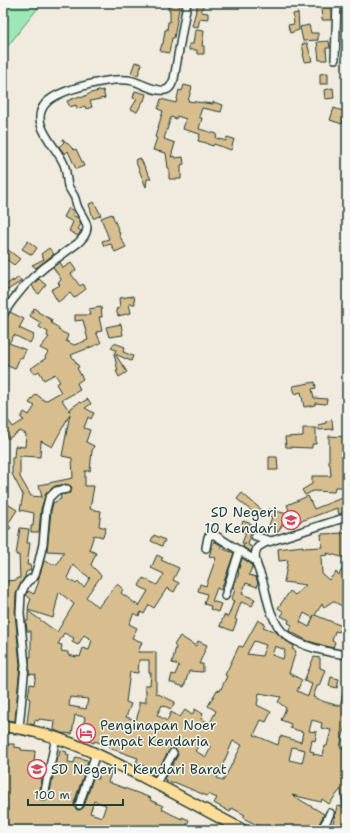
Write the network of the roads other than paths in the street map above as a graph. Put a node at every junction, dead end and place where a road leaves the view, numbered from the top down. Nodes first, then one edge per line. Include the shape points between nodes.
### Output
1 (187, 3) edge
2 (337, 3) edge
3 (335, 59) dead end
4 (3, 314) edge
5 (67, 488) dead end
6 (347, 517) edge
7 (255, 536) dead end
8 (271, 542) junction
9 (206, 548) dead end
10 (239, 552) junction
11 (256, 561) junction
12 (225, 596) dead end
13 (347, 655) edge
14 (3, 726) edge
15 (19, 728) junction
16 (56, 737) junction
17 (96, 753) junction
18 (173, 753) dead end
19 (156, 783) junction
20 (44, 796) dead end
21 (78, 805) dead end
22 (330, 813) dead end
23 (227, 826) edge
24 (243, 830) edge
25 (322, 830) edge

1 - 4 street via 174,79 168,89 160,90 132,81 111,80 58,95 43,107 40,114 43,132 64,164 68,185 86,223 86,232 83,238 32,278
2 - 3 street
5 - 15 street via 56,491 49,498 38,565 34,577 25,585 21,594 20,614 25,665
6 - 8 street
7 - 8 street
8 - 11 street via 258,547
9 - 10 street via 208,537 213,534
10 - 11 street
10 - 12 street
11 - 13 street via 270,612 285,635 301,643
14 - 15 highway
15 - 16 highway
16 - 17 highway
16 - 20 street
17 - 19 highway
17 - 21 street
18 - 19 street
19 - 23 highway
22 - 25 street
23 - 24 highway

